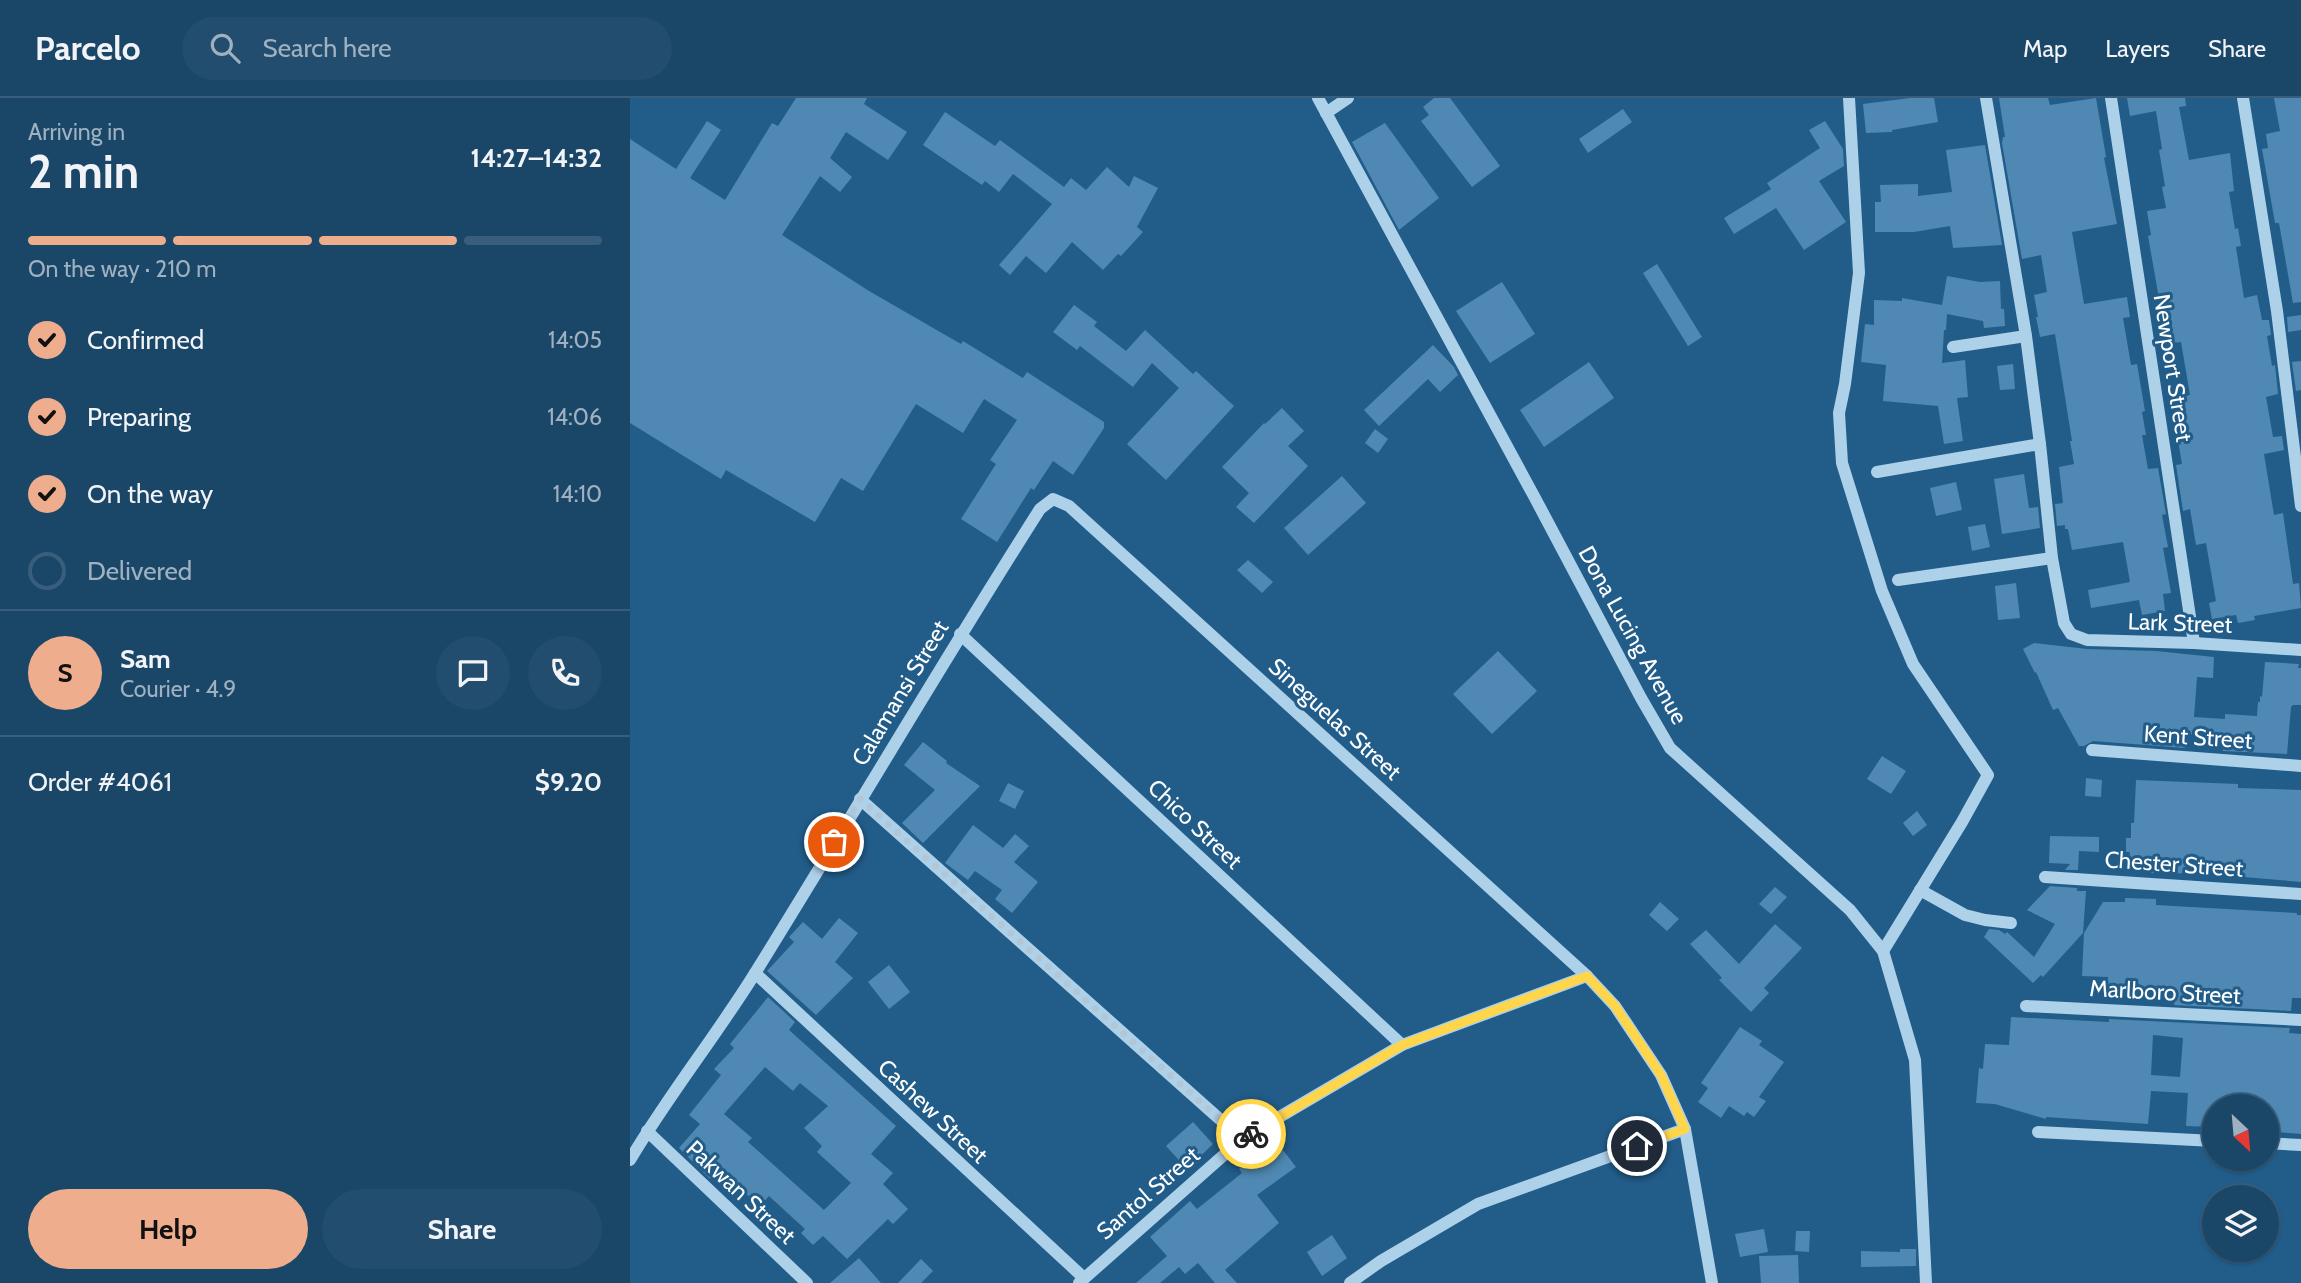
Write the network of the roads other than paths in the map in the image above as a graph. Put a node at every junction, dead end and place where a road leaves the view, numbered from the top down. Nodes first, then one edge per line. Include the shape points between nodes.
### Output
1 (1318, 98) edge
2 (1348, 98) edge
3 (1849, 98) edge
4 (1986, 98) edge
5 (2111, 98) edge
6 (2243, 98) edge
7 (1326, 113) junction
8 (2026, 337) junction
9 (1952, 347) dead end
10 (2040, 444) junction
11 (1877, 472) dead end
12 (1053, 499) joint
13 (2301, 506) edge
14 (2052, 558) junction
15 (1898, 580) dead end
16 (960, 634) junction
17 (2194, 643) junction
18 (2301, 650) edge
19 (2092, 750) dead end
20 (2301, 766) edge
21 (860, 799) junction
22 (2045, 877) dead end
23 (1920, 890) junction
24 (2301, 894) edge
25 (2011, 923) dead end
26 (1883, 951) junction
27 (755, 973) junction
28 (1587, 976) junction
29 (2026, 1006) dead end
30 (2301, 1020) edge
31 (1402, 1045) junction
32 (1685, 1129) junction
33 (647, 1131) junction
34 (2038, 1132) dead end
35 (1242, 1139) junction
36 (2202, 1140) edge
37 (2279, 1144) edge
38 (2301, 1145) edge
39 (630, 1160) edge
40 (1082, 1280) edge
41 (807, 1283) edge
42 (1350, 1283) edge
43 (1713, 1283) edge
44 (1926, 1283) edge

1 - 7 street, Dona Lucing Avenue
2 - 7 street
3 - 23 street via 1860,273 1839,413 1842,463 1882,592 1913,664 1988,775
4 - 8 street
5 - 17 street, Newport Street
6 - 13 street via 2277,311
7 - 26 street, Dona Lucing Avenue via 1670,748 1850,910
8 - 9 street
8 - 10 street
10 - 11 street
10 - 14 street
12 - 16 street, Calamansi Street via 1040,509
12 - 28 street, Sineguelas Street via 1069,506
14 - 15 street
14 - 17 street, Lark Street via 2064,623 2071,634 2087,640
16 - 21 street, Calamansi Street
16 - 31 street, Chico Street
17 - 18 street, Lark Street
19 - 20 street, Kent Street
21 - 27 street, Calamansi Street
21 - 35 street
22 - 24 street, Chester Street
23 - 25 street via 1965,915
23 - 26 street
26 - 44 street, Dona Lucing Avenue via 1915,1060
27 - 33 street, Calamansi Street
27 - 40 street, Cashew Street
28 - 31 street, Santol Street
28 - 32 street, Sineguelas Street via 1615,1006 1661,1075
29 - 30 street, Marlboro Street
31 - 35 street, Santol Street
32 - 42 street via 1478,1204
32 - 43 street, Sineguelas Street
33 - 39 street, Calamansi Street
33 - 41 street, Pakwan Street
34 - 36 street
35 - 40 street, Santol Street
37 - 38 street

